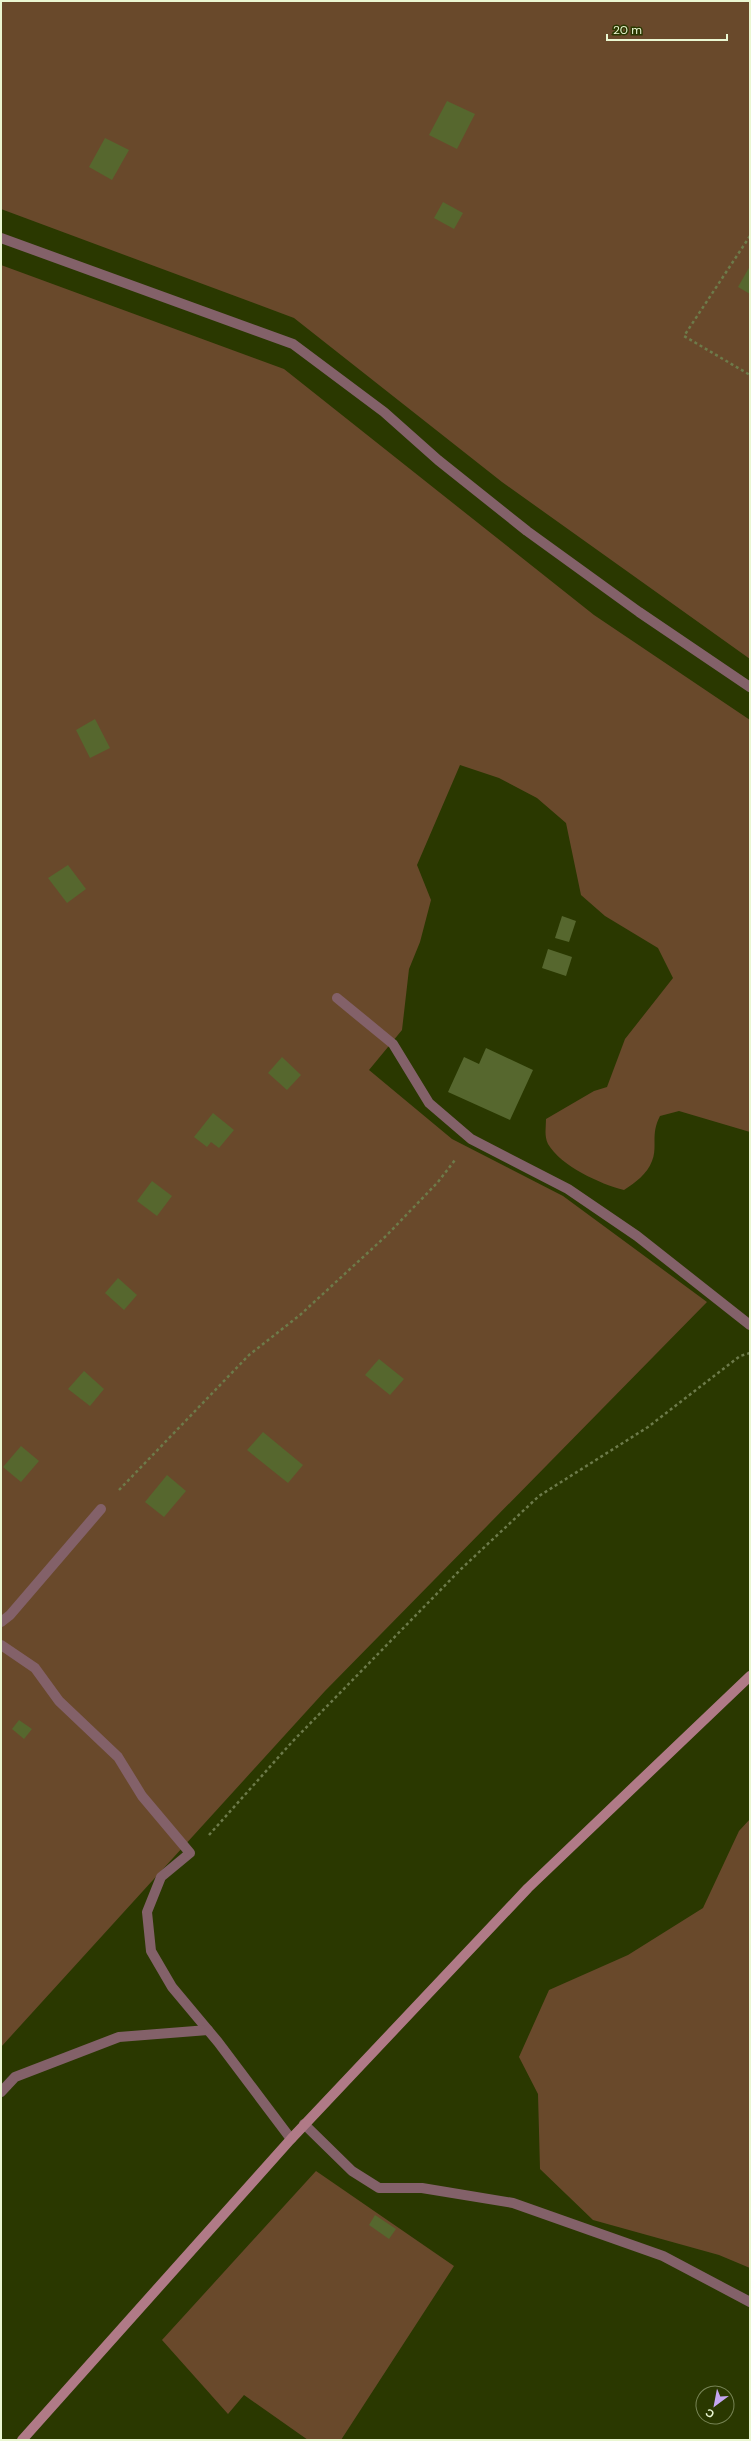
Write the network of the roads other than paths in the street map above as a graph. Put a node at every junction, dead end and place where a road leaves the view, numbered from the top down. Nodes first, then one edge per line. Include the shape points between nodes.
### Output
1 (1, 238) edge
2 (750, 687) edge
3 (337, 998) dead end
4 (750, 1325) edge
5 (101, 1509) road end
6 (1, 1622) edge
7 (1, 1645) edge
8 (750, 1676) edge
9 (208, 2030) junction
10 (1, 2092) edge
11 (304, 2124) junction
12 (290, 2139) junction
13 (750, 2302) edge
14 (22, 2440) edge

1 - 2 lane via 293,344 384,412 438,460 528,531 639,612
3 - 4 lane via 393,1044 429,1103 471,1139 568,1189 637,1236
5 - 6 lane via 10,1615
7 - 9 lane via 35,1668 59,1700 118,1757 142,1796 190,1853 161,1877 147,1912 151,1950 172,1987
8 - 11 street via 528,1888
9 - 10 lane via 120,2037 15,2077
9 - 12 lane
11 - 12 street
11 - 13 lane via 352,2170 379,2188 422,2188 513,2203 664,2256
12 - 14 street

